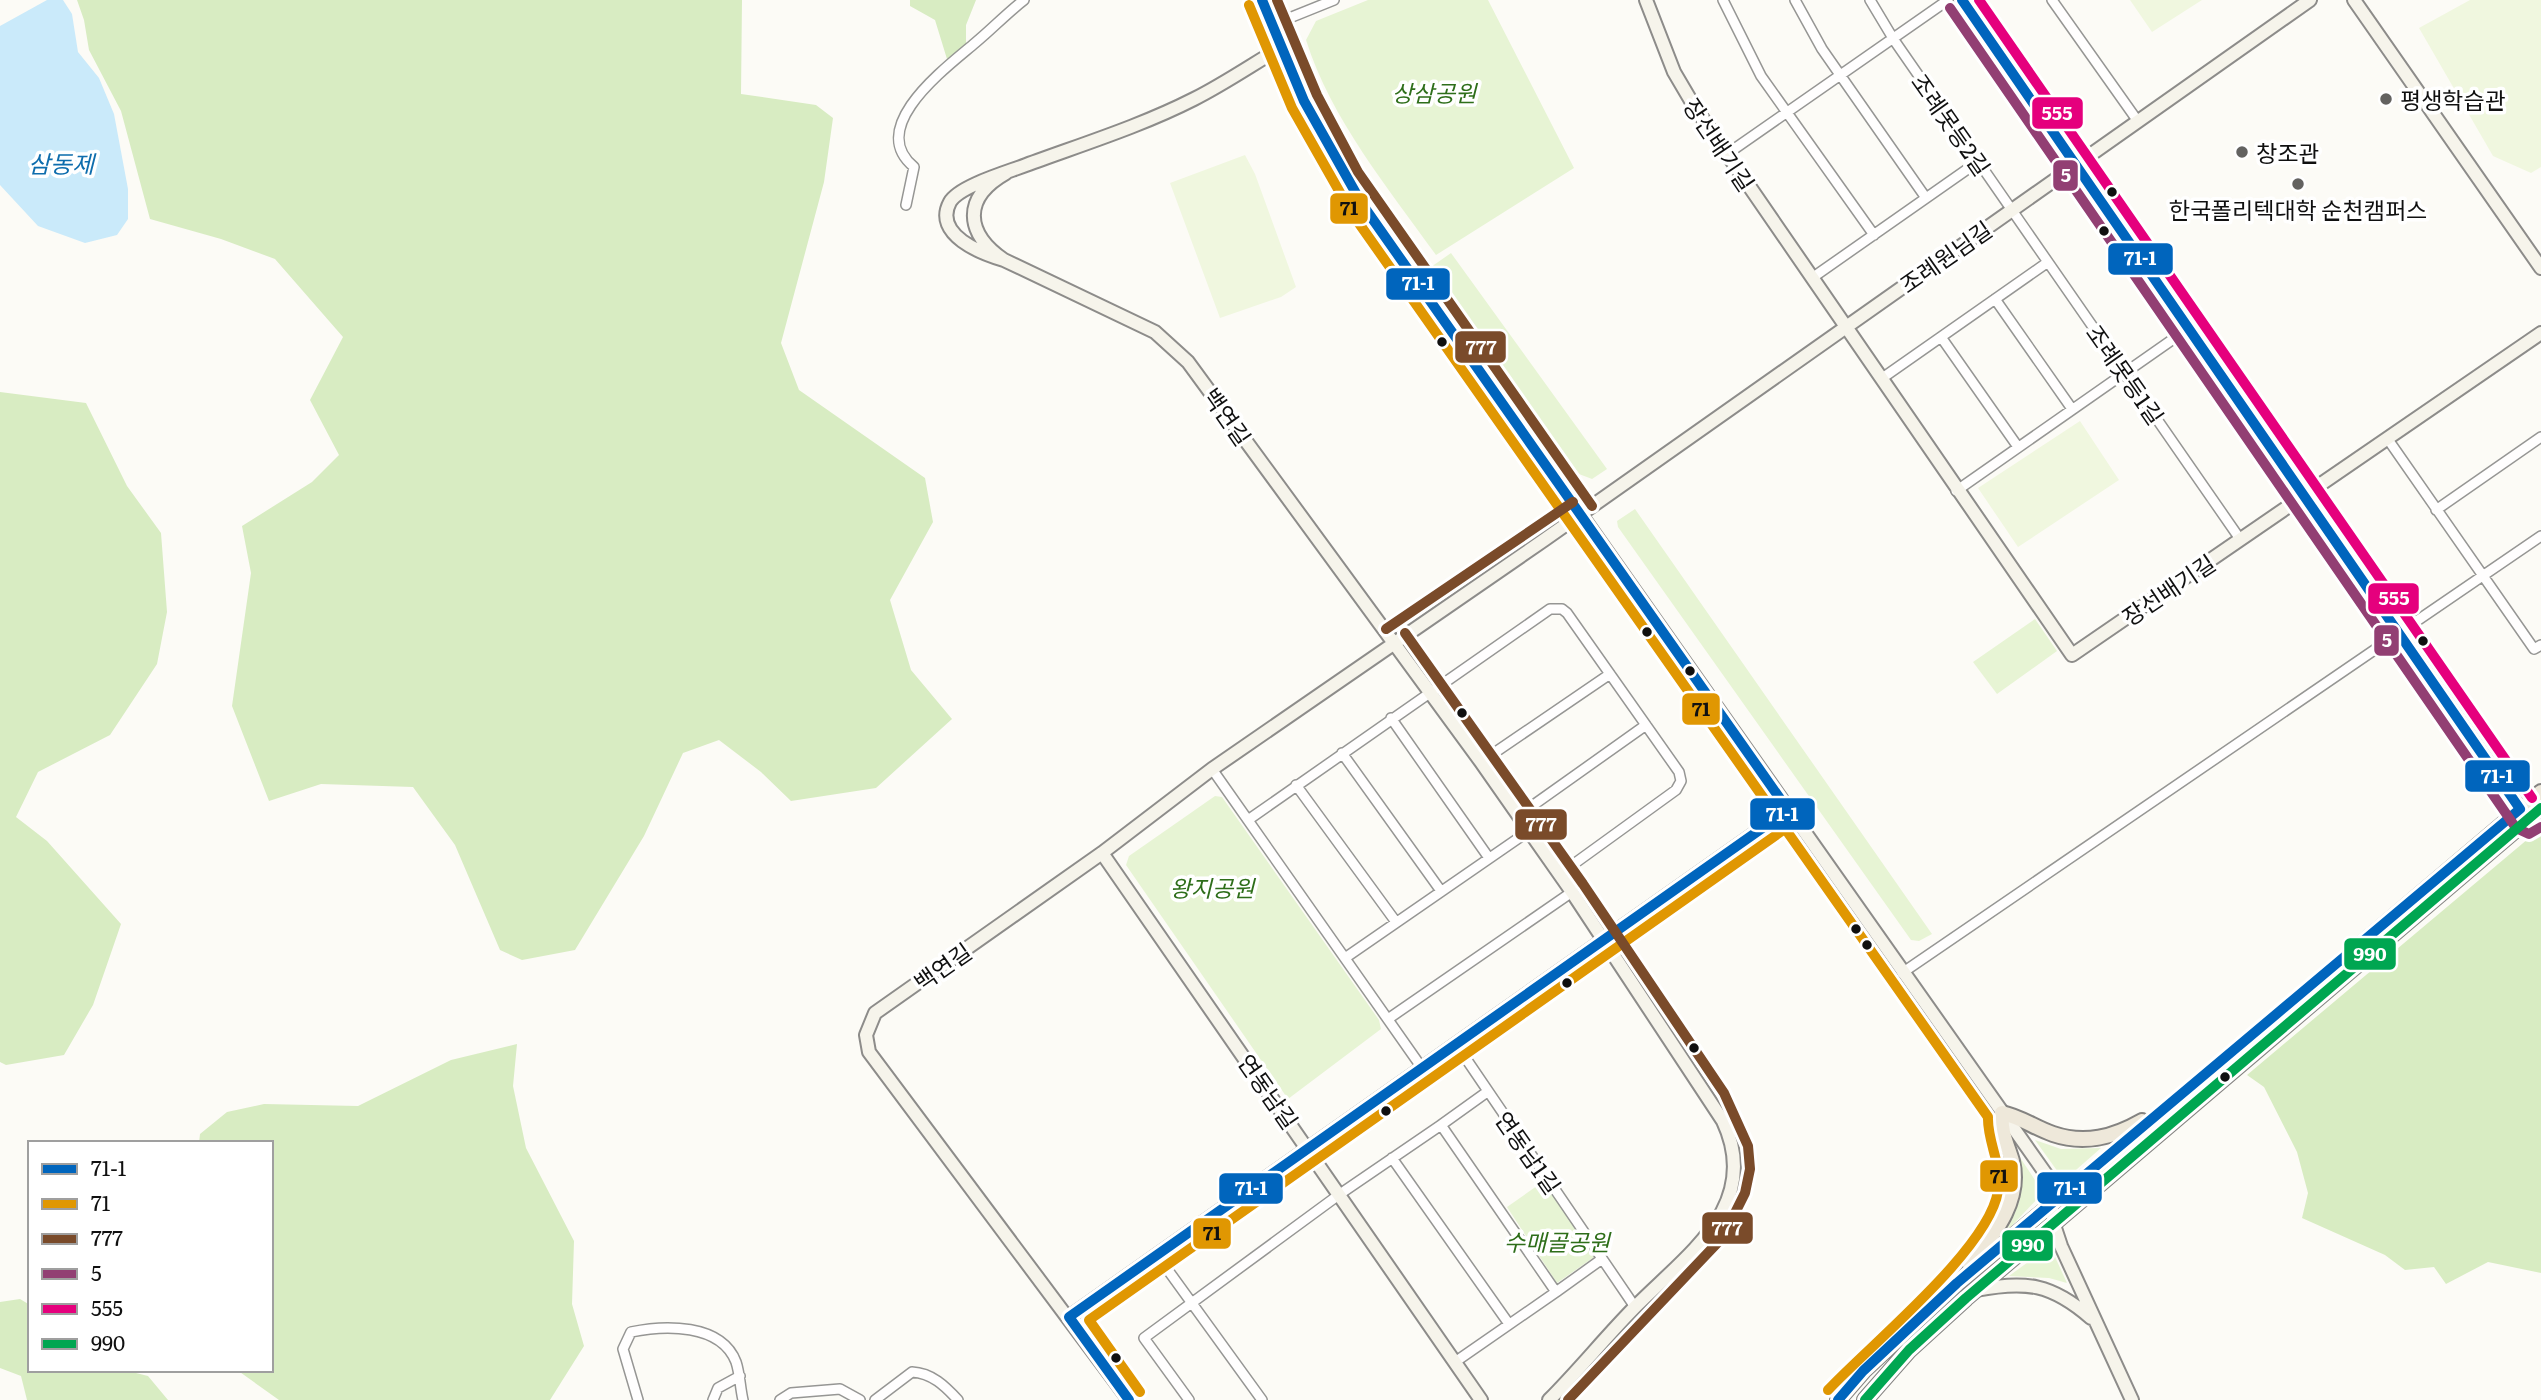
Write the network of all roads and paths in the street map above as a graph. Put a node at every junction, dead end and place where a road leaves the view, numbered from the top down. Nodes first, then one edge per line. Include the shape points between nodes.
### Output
1 (1024, 0) edge
2 (1262, 0) edge
3 (1334, 0) edge
4 (1646, 0) edge
5 (1723, 0) edge
6 (1795, 0) edge
7 (1870, 0) edge
8 (1948, 0) edge
9 (1962, 0) edge
10 (2052, 0) edge
11 (2310, 0) edge
12 (2354, 0) edge
13 (1272, 25) junction
14 (1893, 38) junction
15 (1282, 47) junction
16 (1840, 75) junction
17 (1786, 113) junction
18 (2137, 120) junction
19 (1727, 154) junction
20 (1979, 161) junction
21 (2074, 165) junction
22 (1006, 173) junction
23 (1926, 198) junction
24 (906, 205) dead end
25 (2012, 209) junction
26 (1874, 235) junction
27 (1004, 260) junction
28 (2048, 262) junction
29 (2541, 268) edge
30 (1812, 278) junction
31 (1995, 299) junction
32 (1846, 327) junction
33 (2189, 327) junction
34 (2541, 333) edge
35 (1941, 337) junction
36 (2126, 373) junction
37 (1881, 379) junction
38 (2072, 409) junction
39 (2541, 437) edge
40 (2387, 438) junction
41 (2018, 447) junction
42 (1956, 491) junction
43 (2304, 496) junction
44 (2436, 510) junction
45 (1581, 514) junction
46 (2541, 536) edge
47 (2240, 539) junction
48 (2482, 576) junction
49 (2397, 635) junction
50 (1394, 641) junction
51 (2541, 645) edge
52 (1610, 674) junction
53 (1430, 693) junction
54 (1391, 718) junction
55 (1646, 725) junction
56 (1342, 753) junction
57 (1481, 762) junction
58 (1212, 769) junction
59 (1296, 785) junction
60 (2541, 792) edge
61 (2541, 808) edge
62 (1788, 810) junction
63 (2524, 814) junction
64 (1518, 816) junction
65 (1248, 820) junction
66 (1529, 831) junction
67 (1102, 853) junction
68 (1489, 858) junction
69 (1559, 874) junction
70 (1441, 891) junction
71 (1572, 892) junction
72 (1396, 922) junction
73 (1603, 940) junction
74 (1345, 958) junction
75 (1902, 973) junction
76 (1388, 1019) junction
77 (1456, 1044) junction
78 (1422, 1068) junction
79 (1487, 1092) junction
80 (2002, 1113) junction
81 (2160, 1115) junction
82 (1441, 1125) junction
83 (1308, 1148) junction
84 (1392, 1158) junction
85 (1340, 1194) junction
86 (2050, 1205) junction
87 (2054, 1225) junction
88 (1157, 1255) junction
89 (1602, 1259) junction
90 (1957, 1283) junction
91 (1976, 1290) junction
92 (1556, 1292) junction
93 (1192, 1303) junction
94 (1635, 1307) junction
95 (1069, 1317) junction
96 (2096, 1323) junction
97 (1509, 1324) junction
98 (1455, 1362) junction
99 (740, 1376) junction
100 (638, 1400) edge
101 (713, 1400) edge
102 (743, 1400) edge
103 (780, 1400) edge
104 (860, 1400) edge
105 (875, 1400) edge
106 (958, 1400) edge
107 (1129, 1400) edge
108 (1189, 1400) edge
109 (1262, 1400) edge
110 (1481, 1400) edge
111 (1549, 1400) edge
112 (1838, 1400) edge
113 (1865, 1400) edge
114 (2132, 1400) edge

1 - 24 street via 915,97 900,132 902,155 914,167
2 - 13 street
3 - 13 street
4 - 19 street, 장선배기길 via 1674,72
5 - 17 street via 1761,76
6 - 16 street
7 - 14 street, 조례못등2길
8 - 14 street
9 - 21 street
10 - 18 street
11 - 18 street, 조례원님길
12 - 29 street
13 - 15 street
14 - 16 street
14 - 20 street, 조례못등2길
15 - 22 street, 백연길 via 1168,111
15 - 45 street via 1309,111 1362,204
16 - 17 street
16 - 23 street
17 - 19 street
17 - 26 street
18 - 21 street, 조례원님길
19 - 30 street, 장선배기길
20 - 23 street
20 - 25 street, 조례못등2길
21 - 25 street, 조례원님길
21 - 33 street
22 - 27 street, 백연길 via 983,192 974,214 979,238
22 - 27 street, 백연길 via 957,194 948,209 949,223 959,240
23 - 26 street
25 - 28 street, 조례못등1길
25 - 32 street, 조례원님길
26 - 30 street
27 - 50 street, 백연길 via 1132,320 1172,345 1201,377
28 - 31 street
28 - 36 street, 조례못등1길
30 - 32 street, 장선배기길
31 - 35 street
31 - 38 street
32 - 37 street, 장선배기길
32 - 45 street, 조례원님길
33 - 36 street
33 - 43 street
34 - 40 street, 장선배기길
35 - 37 street
35 - 41 street
36 - 38 street
36 - 47 street, 조례못등1길
37 - 42 street, 장선배기길
38 - 41 street
39 - 44 street
40 - 43 street, 장선배기길
40 - 44 street
41 - 42 street
42 - 47 street, 장선배기길 via 2072,654
43 - 47 street, 장선배기길
43 - 49 street
44 - 48 street
45 - 50 street, 백연길
45 - 62 street
46 - 48 street
48 - 49 street
48 - 51 street via 2534,649
49 - 63 street
49 - 75 street
50 - 53 street
50 - 58 street, 백연길
52 - 53 street via 1567,613 1555,608
52 - 55 street
52 - 57 street
53 - 54 street
53 - 57 street
54 - 56 street
54 - 68 street
55 - 64 street
55 - 69 street via 1679,772 1679,786
56 - 59 street
56 - 70 street
57 - 64 street
58 - 65 street
58 - 67 street, 백연길
59 - 65 street
59 - 72 street
60 - 63 main road
61 - 63 main road
62 - 73 street
62 - 75 street
63 - 81 main road
63 - 87 main road
64 - 66 street
65 - 74 street
66 - 68 street
66 - 69 street
67 - 83 street, 연동남길
67 - 95 street, 백연길 via 875,1013 866,1035 869,1052
68 - 70 street
69 - 71 street
70 - 72 street
71 - 73 street
71 - 76 street
72 - 74 street
73 - 77 street
73 - 94 street via 1712,1101 1731,1141 1736,1168 1729,1197 1711,1229
74 - 76 street
75 - 80 street
76 - 78 street
77 - 78 street
77 - 79 street, 연동남1길
78 - 83 street
79 - 82 street
79 - 89 street, 연동남1길
80 - 81 main road via 2053,1135 2075,1139 2100,1139
80 - 86 street via 2048,1177
80 - 90 main road via 2000,1128 2013,1164 2011,1201
81 - 86 main road
82 - 84 street
82 - 92 street
83 - 85 street, 연동남길
83 - 88 street
84 - 85 street
84 - 97 street
85 - 93 street
85 - 98 street, 연동남길
86 - 87 street
86 - 90 main road
87 - 91 main road
87 - 96 street
88 - 93 street
88 - 95 street
89 - 92 street
89 - 94 street, 연동남1길
90 - 112 main road
91 - 96 street via 2032,1284 2074,1304
91 - 113 main road via 1909,1350
92 - 97 street
93 - 108 street via 1144,1338
93 - 109 street
94 - 111 street
95 - 107 street, 백연길
96 - 114 street
97 - 98 street
98 - 110 street, 연동남길
99 - 100 street via 727,1348 700,1332 631,1332 623,1349
99 - 101 street via 718,1388
99 - 102 street
103 - 104 street via 791,1393 840,1389
105 - 106 street via 912,1371 924,1372 944,1384

